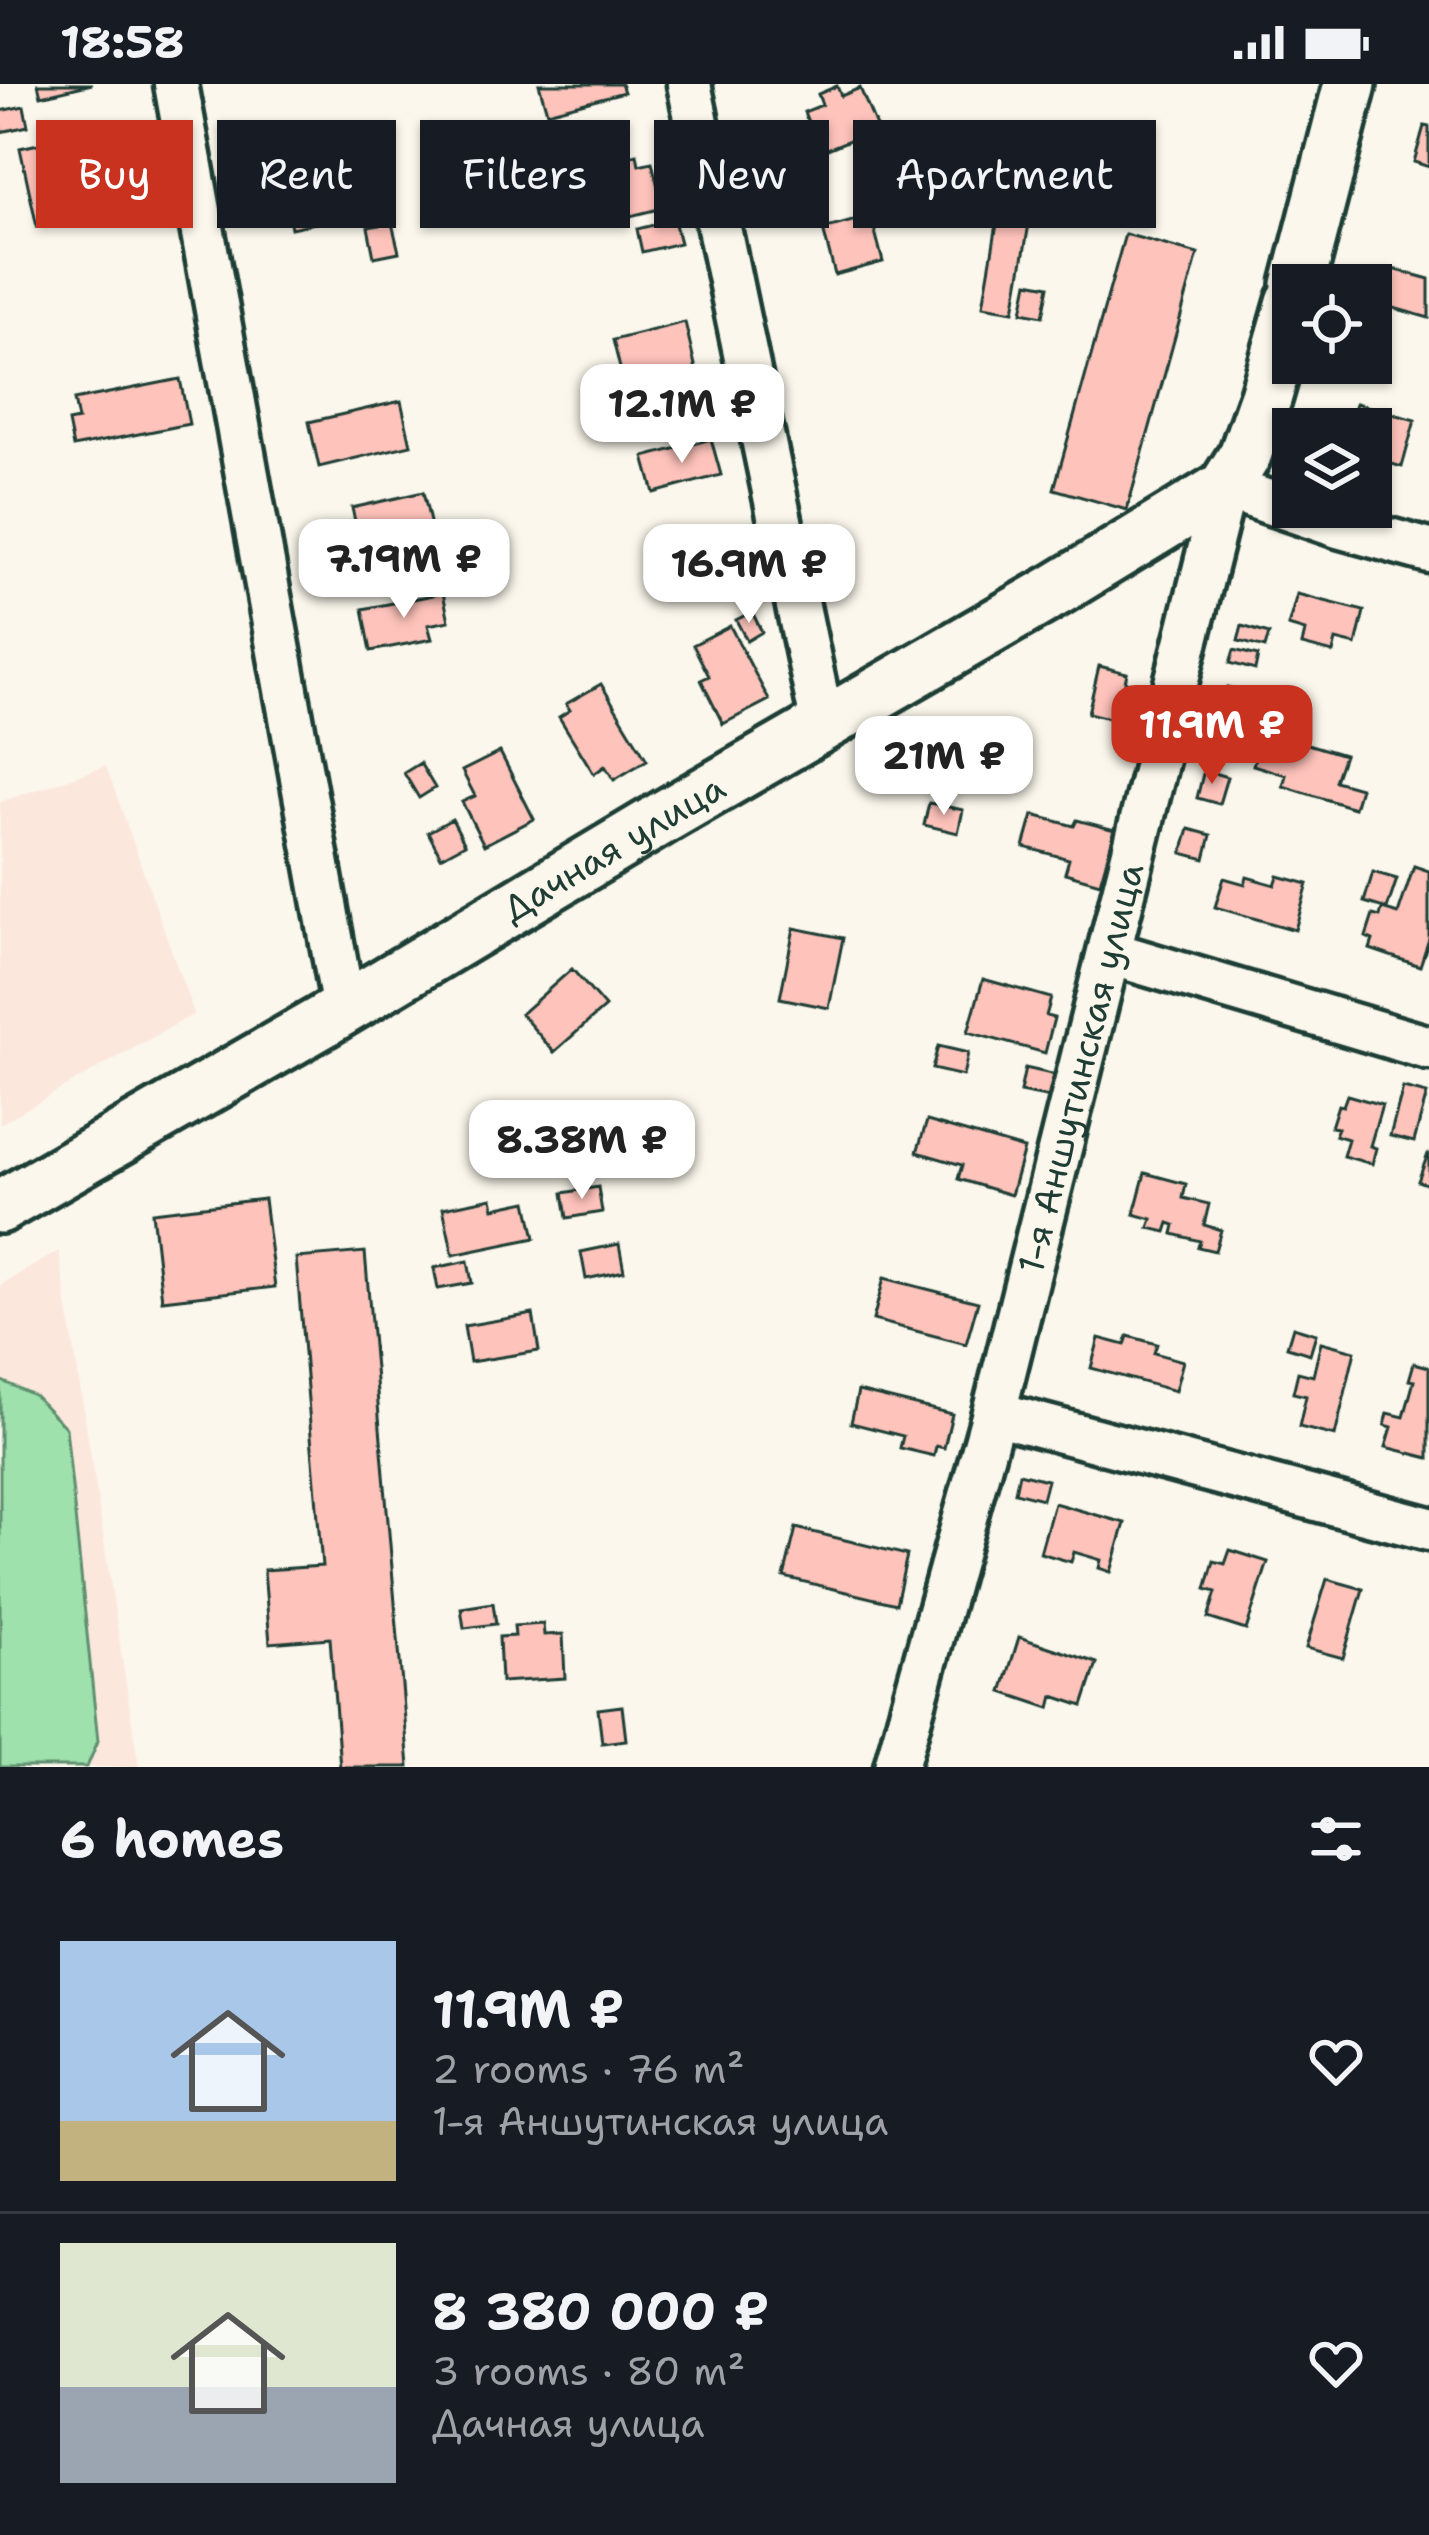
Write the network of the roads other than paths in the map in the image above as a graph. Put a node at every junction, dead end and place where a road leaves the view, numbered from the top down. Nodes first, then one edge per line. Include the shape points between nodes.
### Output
1 (176, 84) edge
2 (689, 84) edge
3 (1350, 84) edge
4 (1303, 264) edge
5 (1272, 368) edge
6 (1225, 488) junction
7 (1429, 550) edge
8 (823, 727) junction
9 (1111, 953) junction
10 (344, 1009) junction
11 (1429, 1048) edge
12 (0, 1207) edge
13 (994, 1413) junction
14 (1429, 1529) edge
15 (896, 1767) edge

1 - 10 street
2 - 8 street
3 - 4 street
5 - 6 street, 1-я Аншутинская улица via 1245,454
6 - 7 street
6 - 8 street, Дачная улица
6 - 9 street, 1-я Аншутинская улица
8 - 10 street, Дачная улица
9 - 11 street
9 - 13 street, 1-я Аншутинская улица
10 - 12 street, Дачная улица
13 - 14 street
13 - 15 street, 1-я Аншутинская улица

